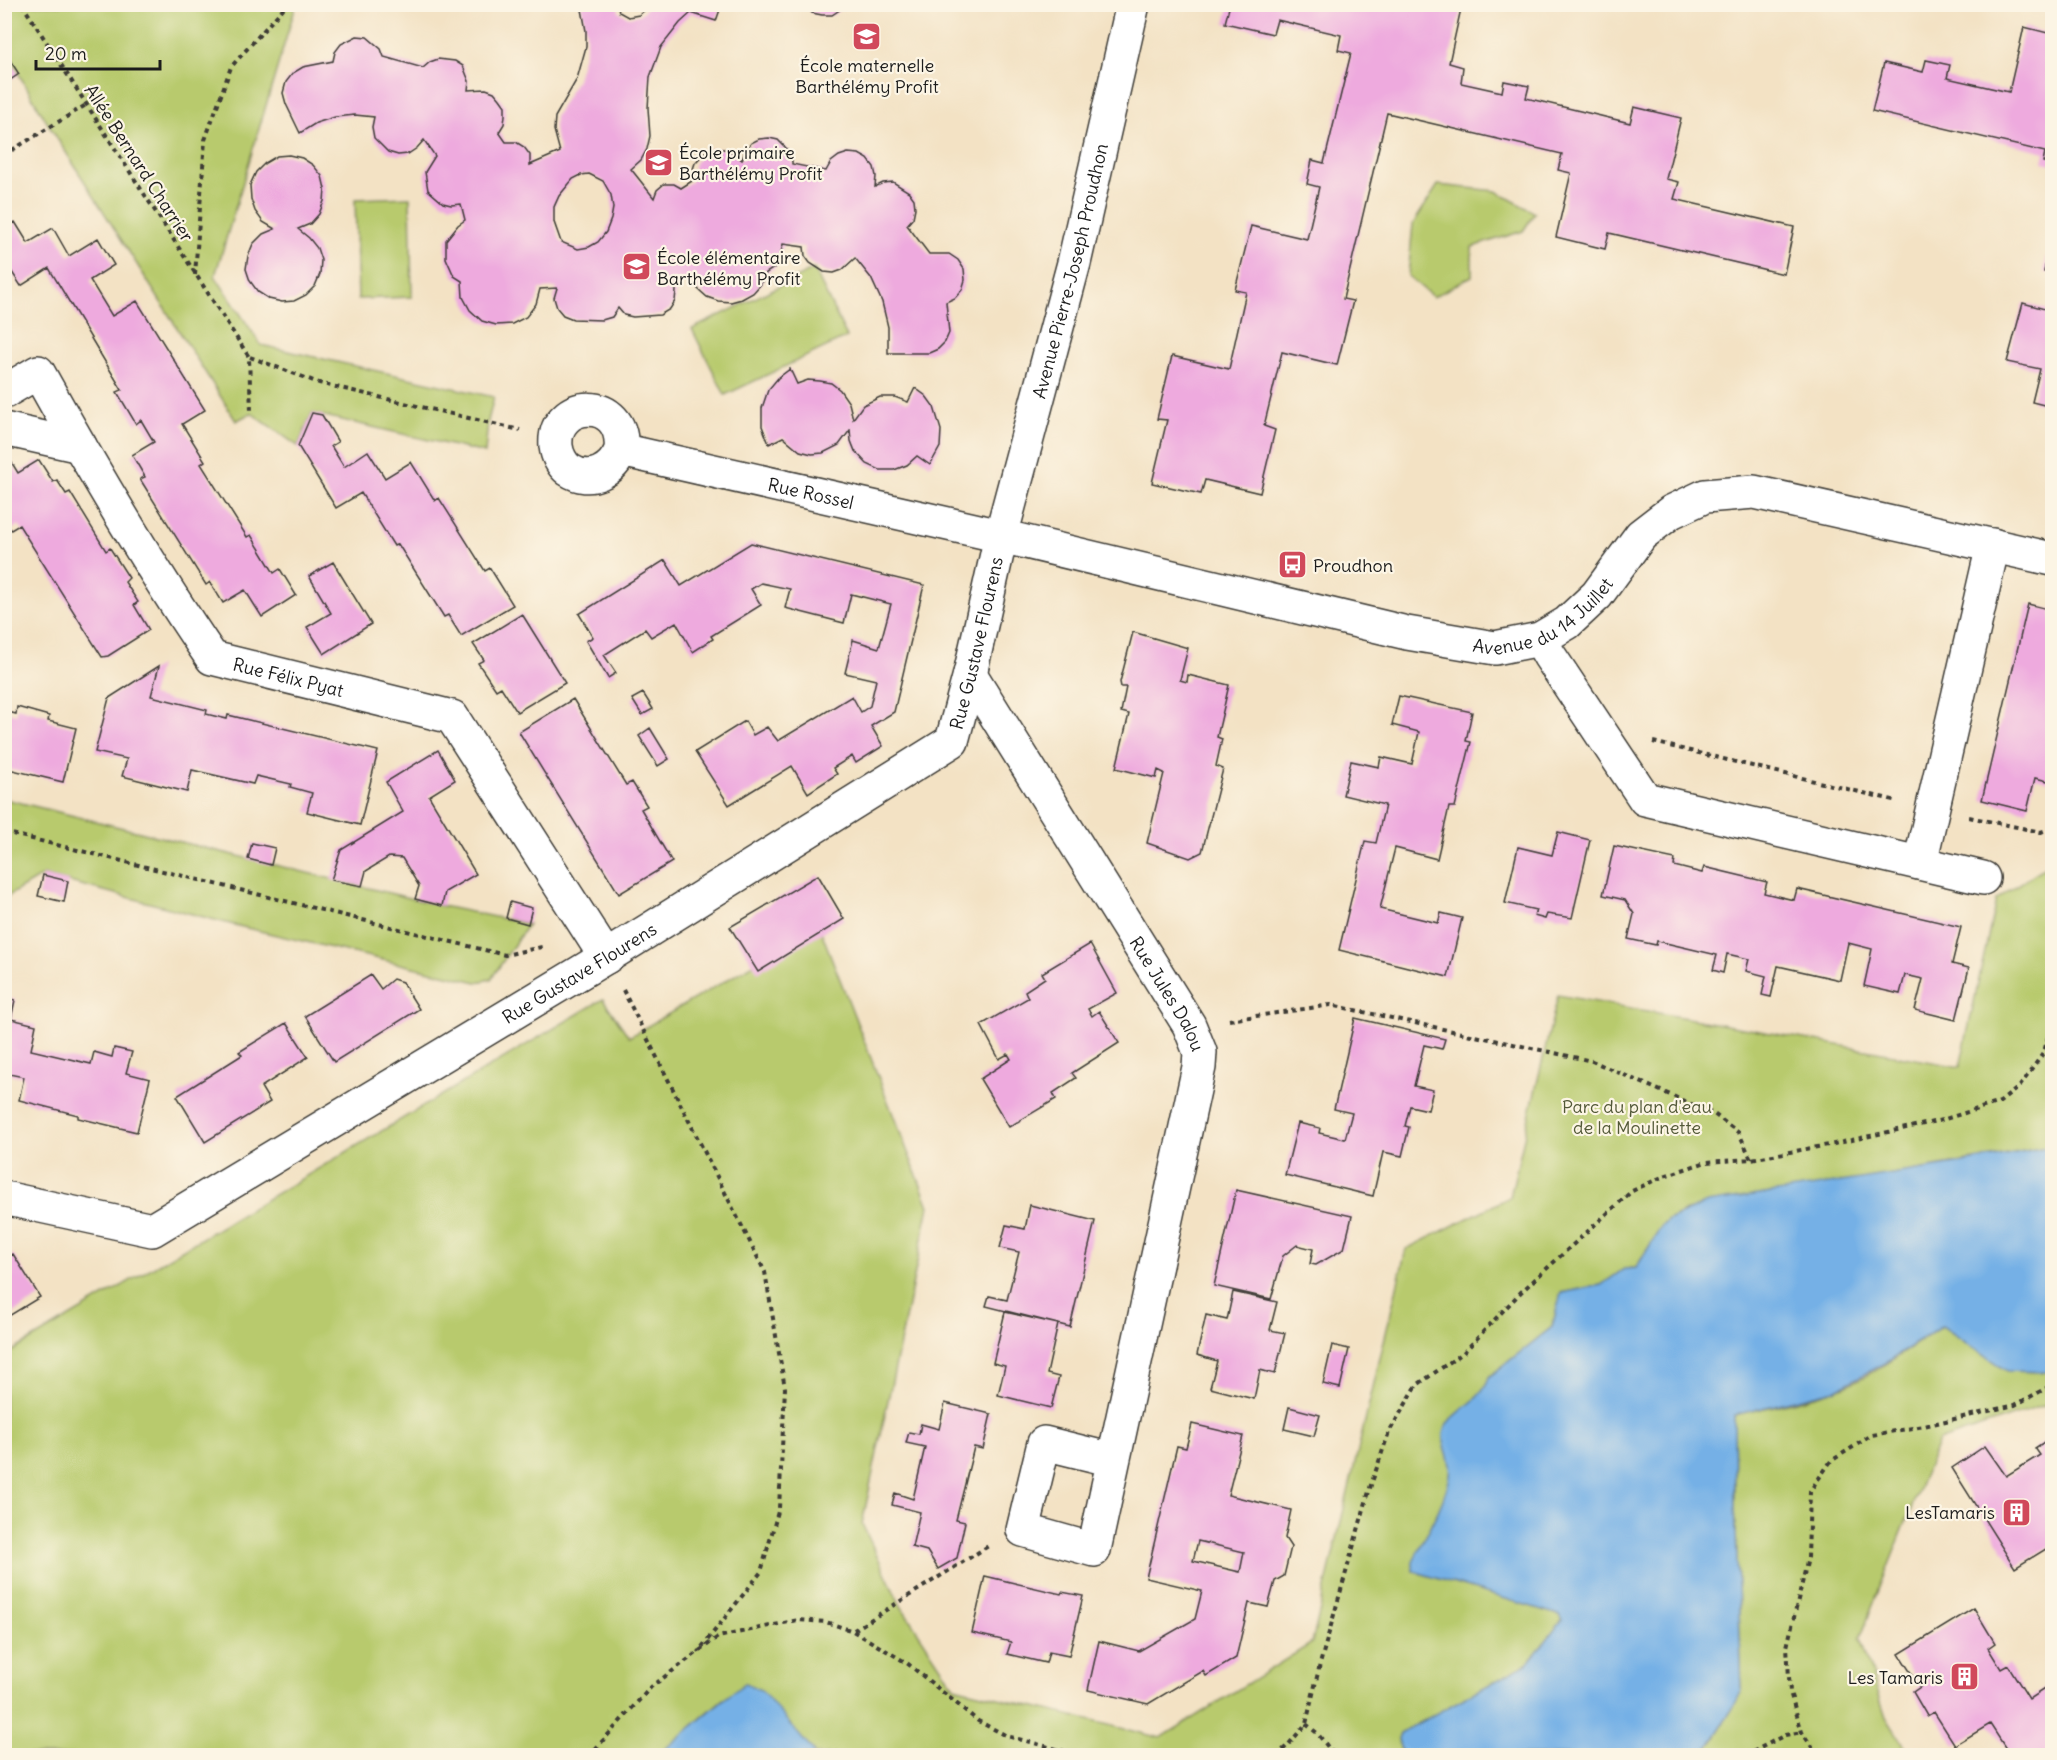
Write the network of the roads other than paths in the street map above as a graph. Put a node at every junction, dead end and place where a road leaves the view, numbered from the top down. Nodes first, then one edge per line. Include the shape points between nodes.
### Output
1 (1133, 4) edge
2 (4, 393) edge
3 (4, 429) edge
4 (80, 446) junction
5 (621, 450) junction
6 (1001, 536) junction
7 (1993, 545) junction
8 (2052, 559) edge
9 (1540, 639) junction
10 (970, 674) junction
11 (1920, 863) junction
12 (1983, 878) dead end
13 (599, 947) junction
14 (4, 1198) edge
15 (1113, 1460) junction

1 - 6 street, Avenue Pierre-Joseph Proudhon via 1074,263
2 - 4 street, Rue Félix Pyat via 38,372
3 - 4 street
4 - 13 street, Rue Félix Pyat via 212,658 452,717
5 - 5 street via 622,440 615,421 597,410 575,412 566,418 556,439 561,461 579,474 602,473 617,460
5 - 6 street, Rue Rossel
6 - 9 street, Avenue du 14 Juillet via 1407,633 1495,648
6 - 10 street, Rue Gustave Flourens
7 - 8 street, Avenue du 14 Juillet
7 - 9 street, Avenue du 14 Juillet via 1754,492 1705,496 1671,512 1641,535 1597,595 1567,623
7 - 11 street
9 - 11 street via 1645,799
10 - 13 street, Rue Gustave Flourens via 952,741
10 - 15 street, Rue Jules Dalou via 1190,1025 1200,1052
11 - 12 street
13 - 14 street, Rue Gustave Flourens via 152,1230
15 - 15 street, Rue Jules Dalou via 1094,1550 1023,1530 1044,1443

